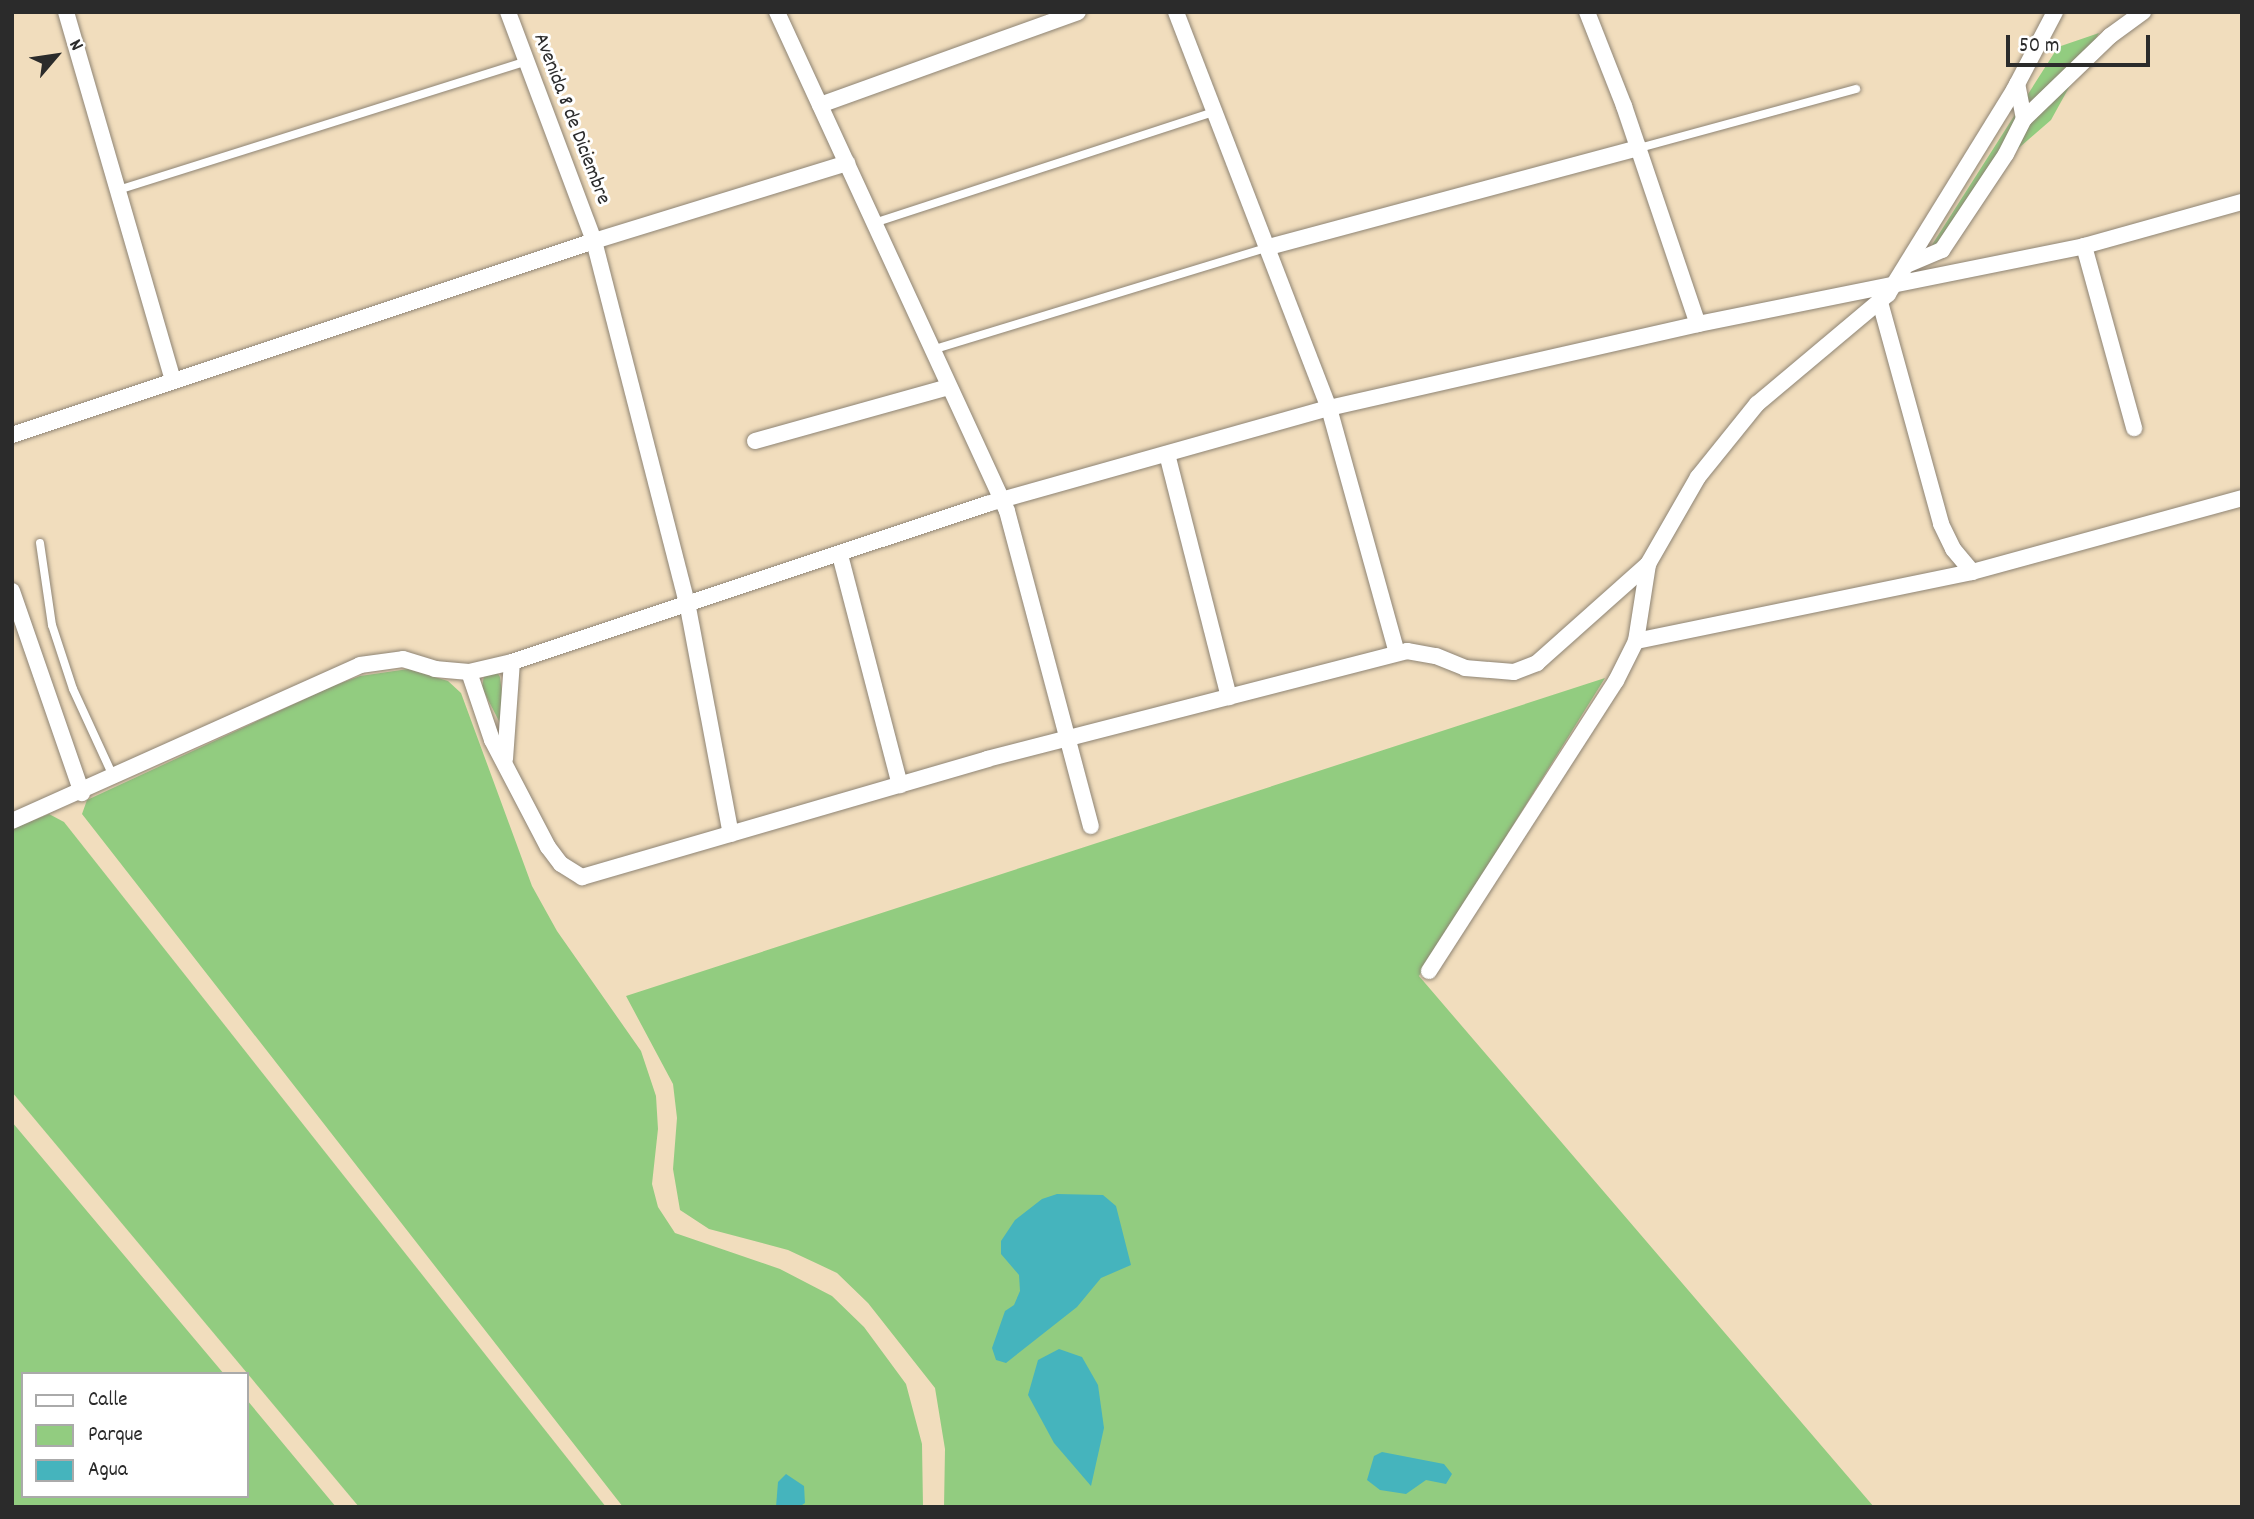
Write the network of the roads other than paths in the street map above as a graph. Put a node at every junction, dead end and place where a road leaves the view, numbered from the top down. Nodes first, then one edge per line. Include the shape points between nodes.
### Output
1 (66, 12) edge
2 (508, 12) edge
3 (777, 12) edge
4 (1078, 12) edge
5 (1587, 12) edge
6 (2055, 12) edge
7 (2143, 12) edge
8 (1180, 13) edge
9 (526, 61) junction
10 (2017, 84) junction
11 (1856, 89) dead end
12 (820, 105) junction
13 (1213, 112) junction
14 (2024, 119) junction
15 (1639, 148) junction
16 (847, 163) junction
17 (118, 190) junction
18 (2242, 202) edge
19 (874, 223) junction
20 (594, 241) junction
21 (2084, 246) junction
22 (1269, 247) junction
23 (1909, 264) junction
24 (1892, 287) junction
25 (1880, 302) junction
26 (1698, 324) junction
27 (932, 350) junction
28 (173, 381) junction
29 (949, 387) junction
30 (1329, 408) junction
31 (2134, 428) dead end
32 (12, 435) edge
33 (755, 441) dead end
34 (1167, 454) junction
35 (2242, 498) edge
36 (1002, 500) junction
37 (40, 542) dead end
38 (840, 555) junction
39 (1648, 564) junction
40 (1972, 572) junction
41 (12, 591) edge
42 (687, 602) junction
43 (1636, 641) junction
44 (1397, 653) junction
45 (512, 662) junction
46 (469, 672) junction
47 (1229, 697) junction
48 (1066, 738) junction
49 (505, 759) junction
50 (114, 778) junction
51 (900, 785) junction
52 (82, 793) junction
53 (12, 821) edge
54 (1091, 826) dead end
55 (732, 834) junction
56 (1429, 971) dead end

1 - 17 street
2 - 9 street, Avenida 8 de Diciembre
3 - 12 street
4 - 12 street
5 - 15 street
6 - 10 street
7 - 14 street via 2110,36
8 - 13 street
9 - 17 lane
9 - 20 street, Avenida 8 de Diciembre
10 - 14 street
10 - 23 street
11 - 15 lane
12 - 16 street
13 - 19 lane
13 - 22 street
14 - 23 street via 1945,246
15 - 22 street
15 - 26 street
16 - 19 street
16 - 20 street
17 - 28 street
18 - 21 street
19 - 27 street
20 - 28 street
20 - 42 street, Avenida 8 de Diciembre
21 - 24 street
21 - 31 street
22 - 27 lane
22 - 30 street
23 - 24 street
24 - 25 street
24 - 26 street
25 - 39 street via 1757,404 1698,477
25 - 40 street via 1941,524
26 - 30 street
27 - 29 street
28 - 32 street
29 - 33 street
29 - 36 street
30 - 34 street
30 - 44 street
34 - 36 street
34 - 47 street
35 - 40 street
36 - 38 street
36 - 48 street
37 - 50 lane via 56,638 73,689
38 - 42 street
38 - 51 street
39 - 43 street
39 - 44 street via 1537,663 1514,672 1492,674 1436,656
40 - 43 street
41 - 52 street
42 - 45 street
42 - 55 street, Avenida 8 de Diciembre
43 - 56 street via 1616,681
44 - 47 street
45 - 46 street
45 - 49 street
46 - 49 street via 482,718
46 - 50 street via 435,669 403,659 360,665
47 - 48 street
48 - 51 street
48 - 54 street
49 - 55 street via 548,847 561,864 582,877
50 - 52 street
51 - 55 street
52 - 53 street

